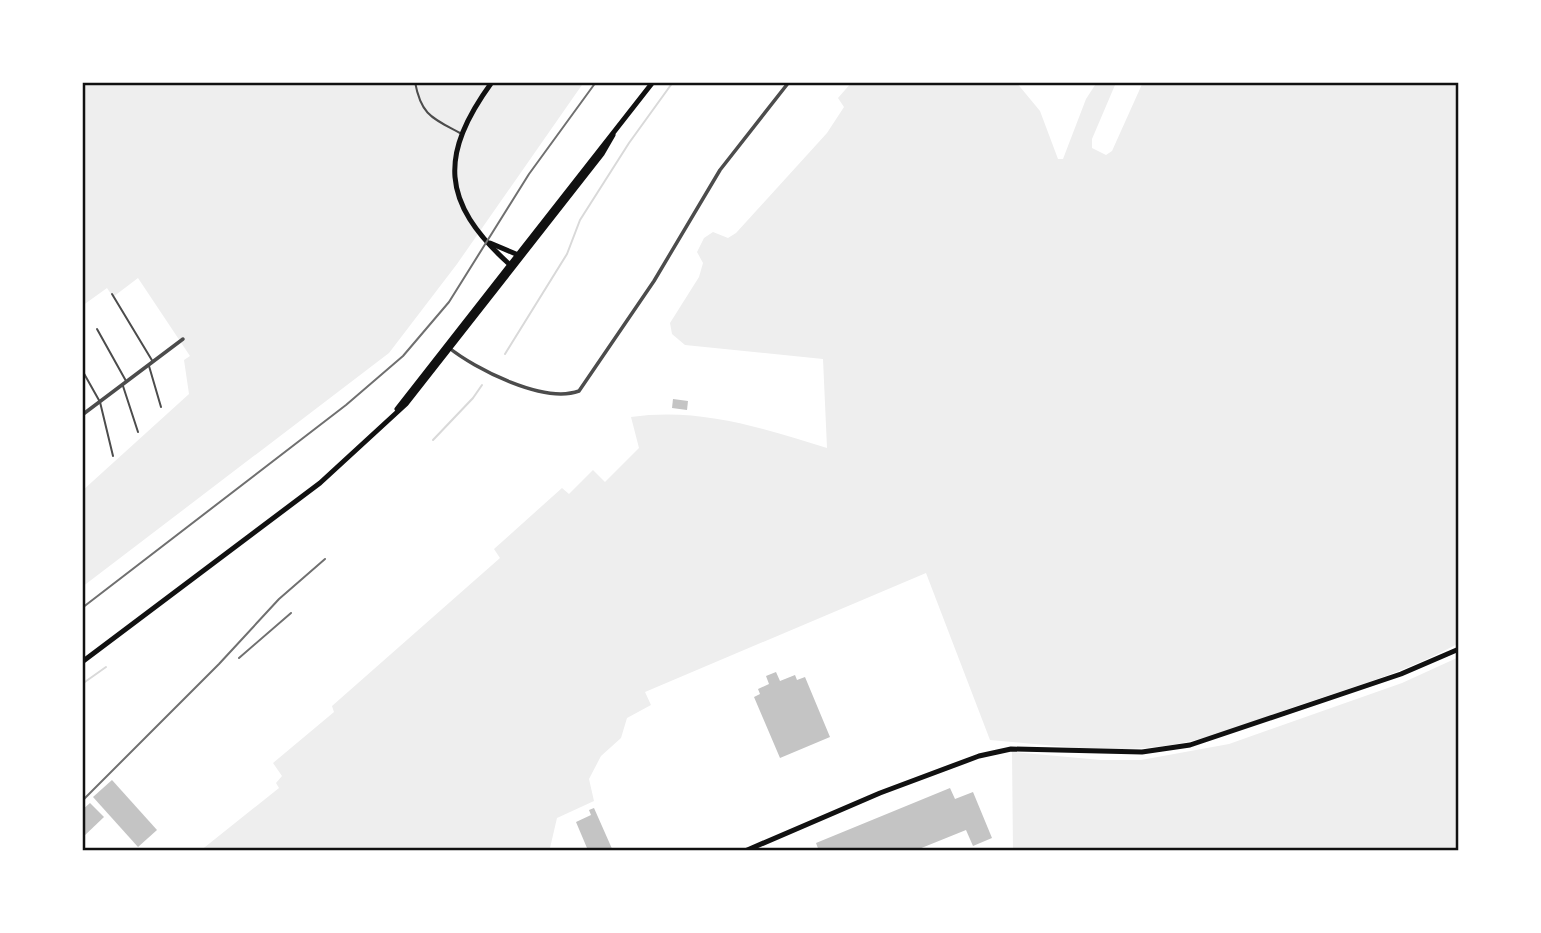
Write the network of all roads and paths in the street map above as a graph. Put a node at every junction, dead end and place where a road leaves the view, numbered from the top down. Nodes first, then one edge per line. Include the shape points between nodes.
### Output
1 (415, 82) edge
2 (492, 82) edge
3 (653, 82) edge
4 (789, 82) edge
5 (461, 133) junction
6 (613, 135) junction
7 (490, 243) junction
8 (516, 254) junction
9 (518, 261) junction
10 (508, 263) junction
11 (112, 294) dead end
12 (97, 329) dead end
13 (183, 339) dead end
14 (449, 348) junction
15 (151, 364) junction
16 (82, 370) edge
17 (125, 383) junction
18 (100, 402) junction
19 (161, 407) dead end
20 (82, 415) edge
21 (138, 432) dead end
22 (113, 456) dead end
23 (1459, 649) edge
24 (82, 662) edge
25 (745, 851) edge

1 - 5 lane via 419,105 432,118
2 - 5 main road
3 - 6 main road
4 - 14 street via 720,170 654,281 579,391 560,395 538,391
5 - 7 main road via 454,166 457,193 473,225
6 - 8 main road
6 - 9 main road
7 - 8 main road
7 - 10 main road
8 - 9 main road
8 - 10 main road
9 - 10 main road
9 - 14 main road
10 - 14 main road
11 - 15 lane
12 - 17 lane
13 - 15 street
14 - 24 main road via 406,404 320,483
15 - 17 street
15 - 19 lane
16 - 18 lane
17 - 18 street
17 - 21 lane
18 - 20 street
18 - 22 lane
23 - 25 main road via 1401,674 1189,745 1142,752 993,752 958,762

